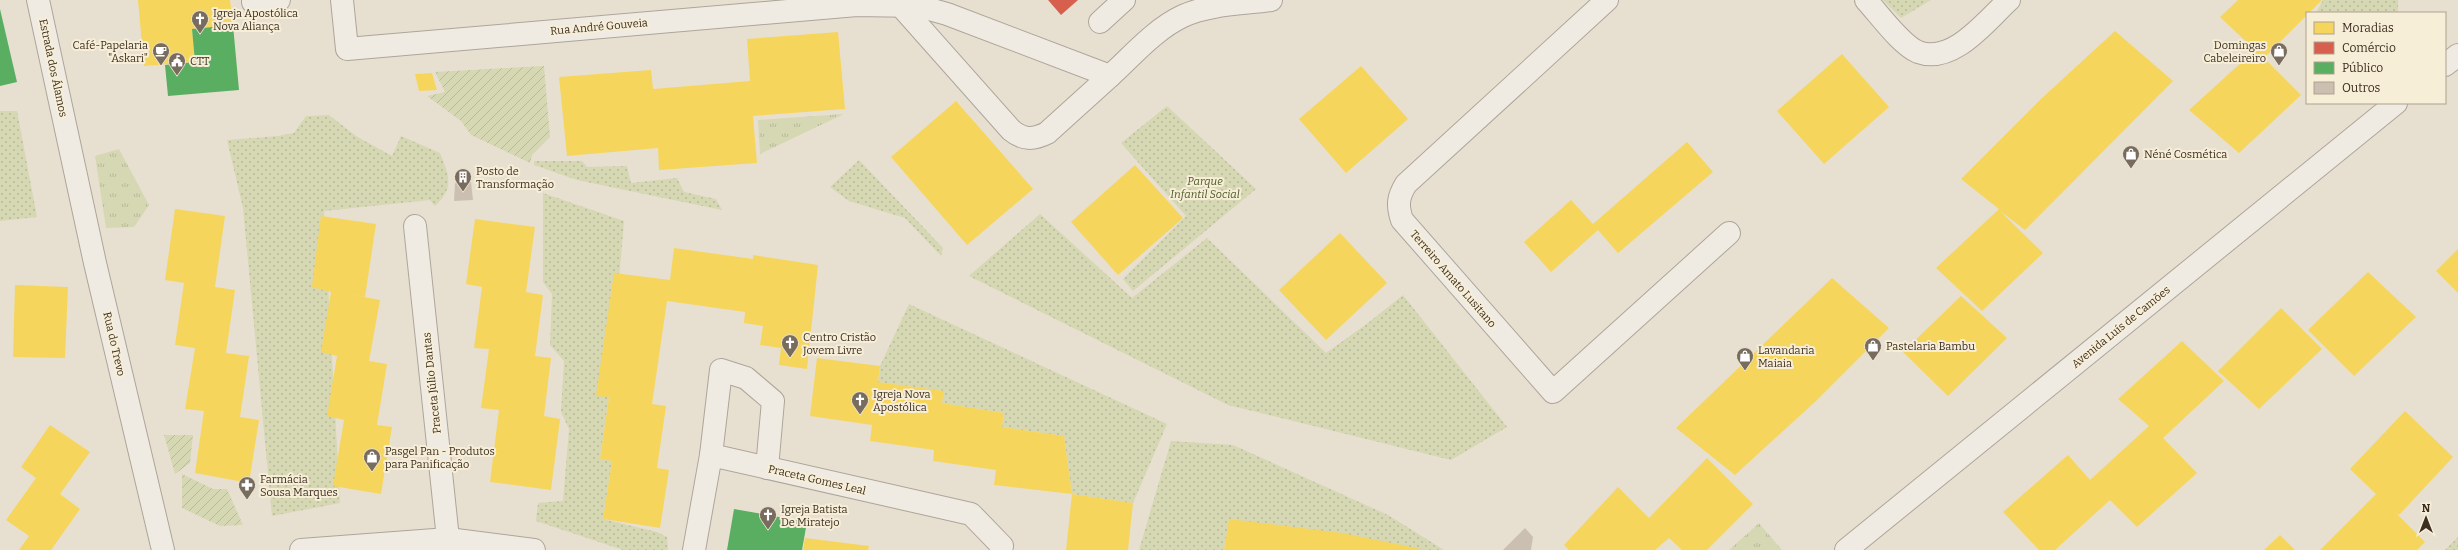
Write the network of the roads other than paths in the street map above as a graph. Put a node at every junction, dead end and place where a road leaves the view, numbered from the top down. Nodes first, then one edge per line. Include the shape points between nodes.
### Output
1 (38, 0) edge
2 (279, 0) edge
3 (342, 0) edge
4 (1124, 0) edge
5 (1271, 0) edge
6 (1607, 0) edge
7 (1866, 0) edge
8 (2009, 0) edge
9 (253, 2) dead end
10 (900, 5) junction
11 (1100, 22) dead end
12 (2458, 55) edge
13 (2446, 64) edge
14 (1110, 76) junction
15 (2395, 104) edge
16 (68, 137) joint
17 (415, 226) dead end
18 (1729, 233) dead end
19 (711, 455) junction
20 (767, 468) junction
21 (448, 539) junction
22 (163, 550) edge
23 (301, 550) edge
24 (534, 550) edge
25 (694, 550) edge
26 (1001, 550) edge
27 (1846, 550) edge

1 - 16 street, Estrada dos Álamos
2 - 9 street
3 - 10 street, Rua André Gouveia via 346,49 849,5
4 - 11 street
5 - 14 street via 1203,10 1184,16 1166,25
6 - 18 street, Terreiro Amato Lusitano via 1406,184 1400,194 1398,208 1402,220 1553,392
7 - 8 street via 1904,42 1918,52 1937,55 1960,45
10 - 14 street via 918,6 947,14
10 - 14 street via 1020,137 1038,137 1047,133
12 - 13 street
15 - 27 street, Avenida Luís de Camões
16 - 22 street, Rua do Trevo
17 - 21 street, Praceta Júlio Dantas
19 - 20 street, Praceta Gomes Leal
19 - 20 street via 721,370 746,378 773,401
19 - 25 street
20 - 26 street, Praceta Gomes Leal via 971,514 1002,546
21 - 23 street
21 - 24 street

